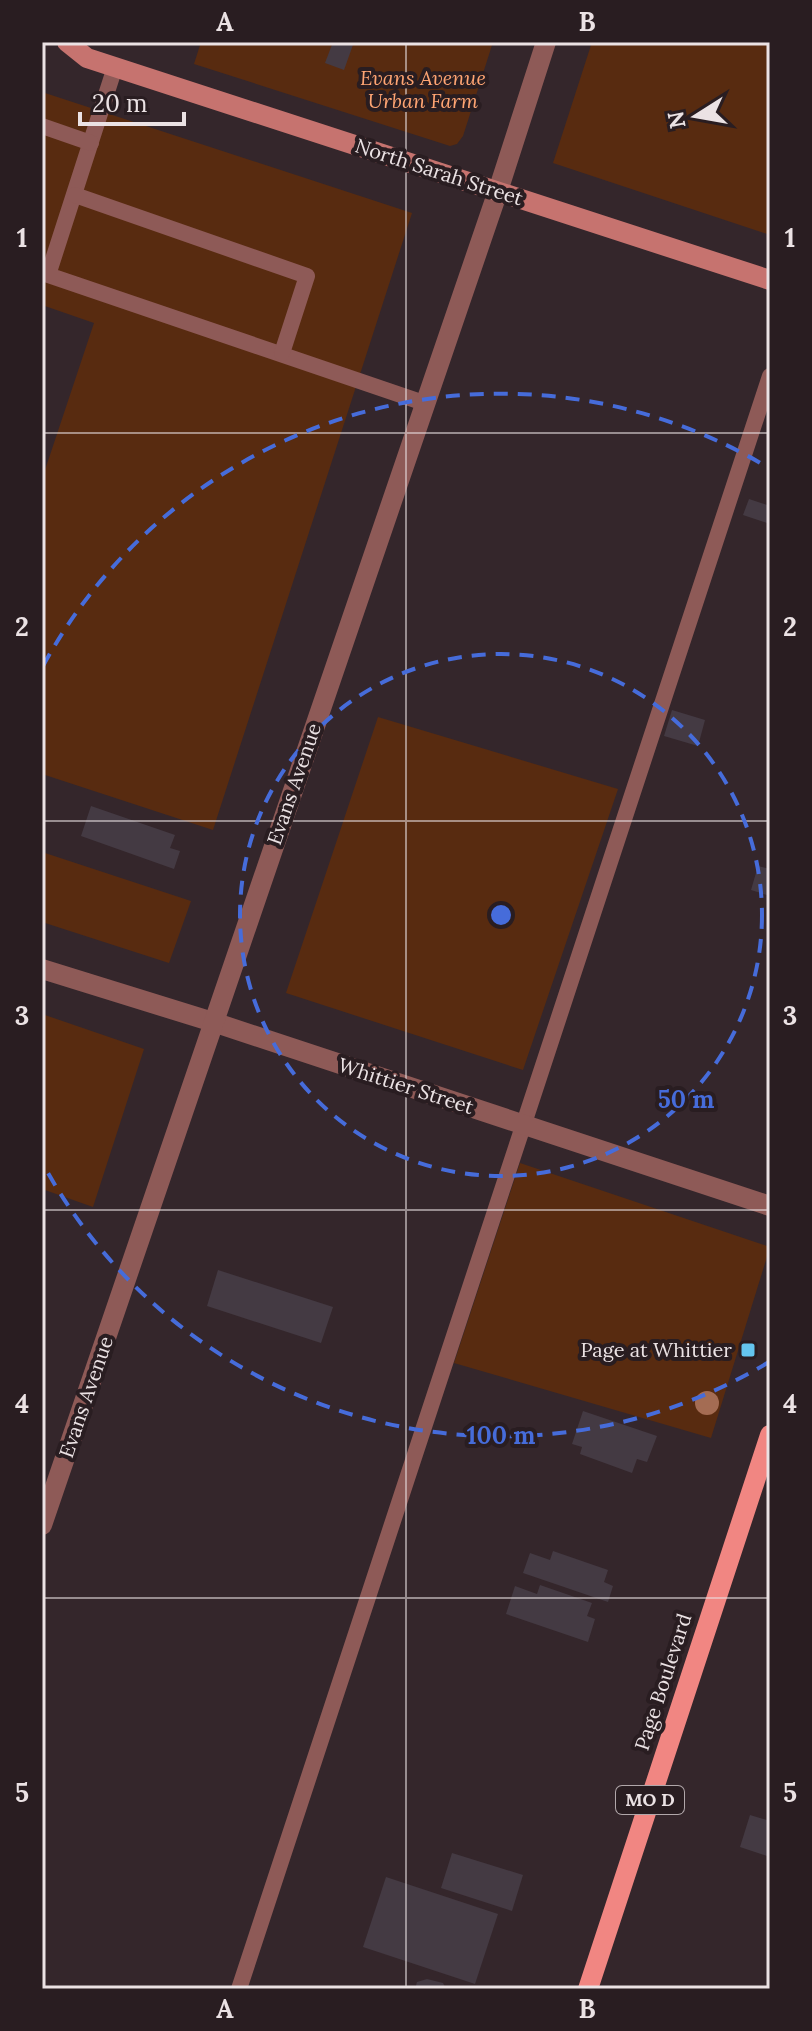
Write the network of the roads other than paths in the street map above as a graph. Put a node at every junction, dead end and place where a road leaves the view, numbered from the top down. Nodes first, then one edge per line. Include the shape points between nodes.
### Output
1 (67, 42) edge
2 (546, 42) edge
3 (115, 67) junction
4 (42, 126) edge
5 (91, 143) junction
6 (498, 191) junction
7 (75, 195) junction
8 (48, 275) junction
9 (770, 280) edge
10 (42, 293) edge
11 (282, 353) junction
12 (770, 376) edge
13 (424, 403) junction
14 (42, 969) edge
15 (213, 1022) junction
16 (524, 1125) junction
17 (770, 1206) edge
18 (770, 1435) edge
19 (42, 1525) edge
20 (239, 1989) edge
21 (588, 1989) edge

1 - 3 street, North Sarah Street via 87,58
2 - 6 street, Evans Avenue
3 - 5 lane
3 - 6 street, North Sarah Street
4 - 5 lane
5 - 7 lane
6 - 9 street, North Sarah Street
6 - 13 street, Evans Avenue
7 - 8 lane
7 - 11 lane via 307,276
8 - 10 lane
8 - 11 lane
11 - 13 lane
12 - 16 lane
13 - 15 street, Evans Avenue
14 - 15 street, Whittier Street
15 - 16 street, Whittier Street
15 - 19 street, Evans Avenue
16 - 17 street, Whittier Street
16 - 20 lane
18 - 21 main road, Page Boulevard / MO D

